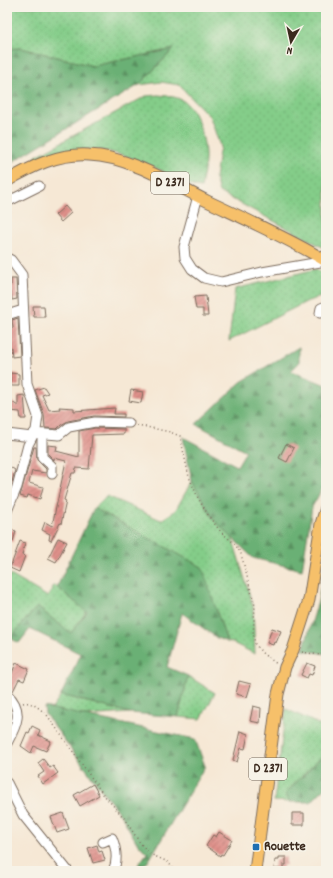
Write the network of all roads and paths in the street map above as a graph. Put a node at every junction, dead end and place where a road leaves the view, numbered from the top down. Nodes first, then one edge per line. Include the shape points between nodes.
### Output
1 (7, 181) edge
2 (39, 186) dead end
3 (198, 196) junction
4 (7, 202) edge
5 (7, 258) edge
6 (326, 261) edge
7 (23, 310) junction
8 (7, 315) edge
9 (129, 423) joint
10 (7, 434) edge
11 (34, 437) junction
12 (52, 474) dead end
13 (326, 508) edge
14 (7, 511) edge
15 (293, 650) junction
16 (326, 656) edge
17 (285, 667) junction
18 (7, 694) edge
19 (15, 704) junction
20 (7, 743) edge
21 (7, 783) edge
22 (103, 842) dead end
23 (68, 871) edge
24 (113, 871) edge
25 (175, 871) edge
26 (255, 871) edge

1 - 3 main road, D 2371 via 54,159 96,155 130,164
2 - 4 street
3 - 6 main road, D 2371 via 301,246
3 - 6 street via 184,247 185,258 192,269 204,278 221,282
5 - 7 street via 18,267 22,275
7 - 8 street
7 - 11 street via 26,384 38,416
9 - 11 street via 95,422 69,427 59,435
9 - 17 path via 180,436 189,477 198,498 210,518 241,554 255,606 255,644 274,663
10 - 11 street
11 - 12 street via 42,457 52,466
11 - 14 street
13 - 15 main road, D 2371 via 321,524 309,600
15 - 16 path
15 - 17 main road, D 2371
17 - 26 main road, D 2371 via 278,694
18 - 19 street
19 - 20 street via 18,719
19 - 25 path via 26,702 39,707 103,794 124,818 140,843 150,854 168,862
21 - 23 street via 23,815
22 - 24 street via 112,838 115,844

